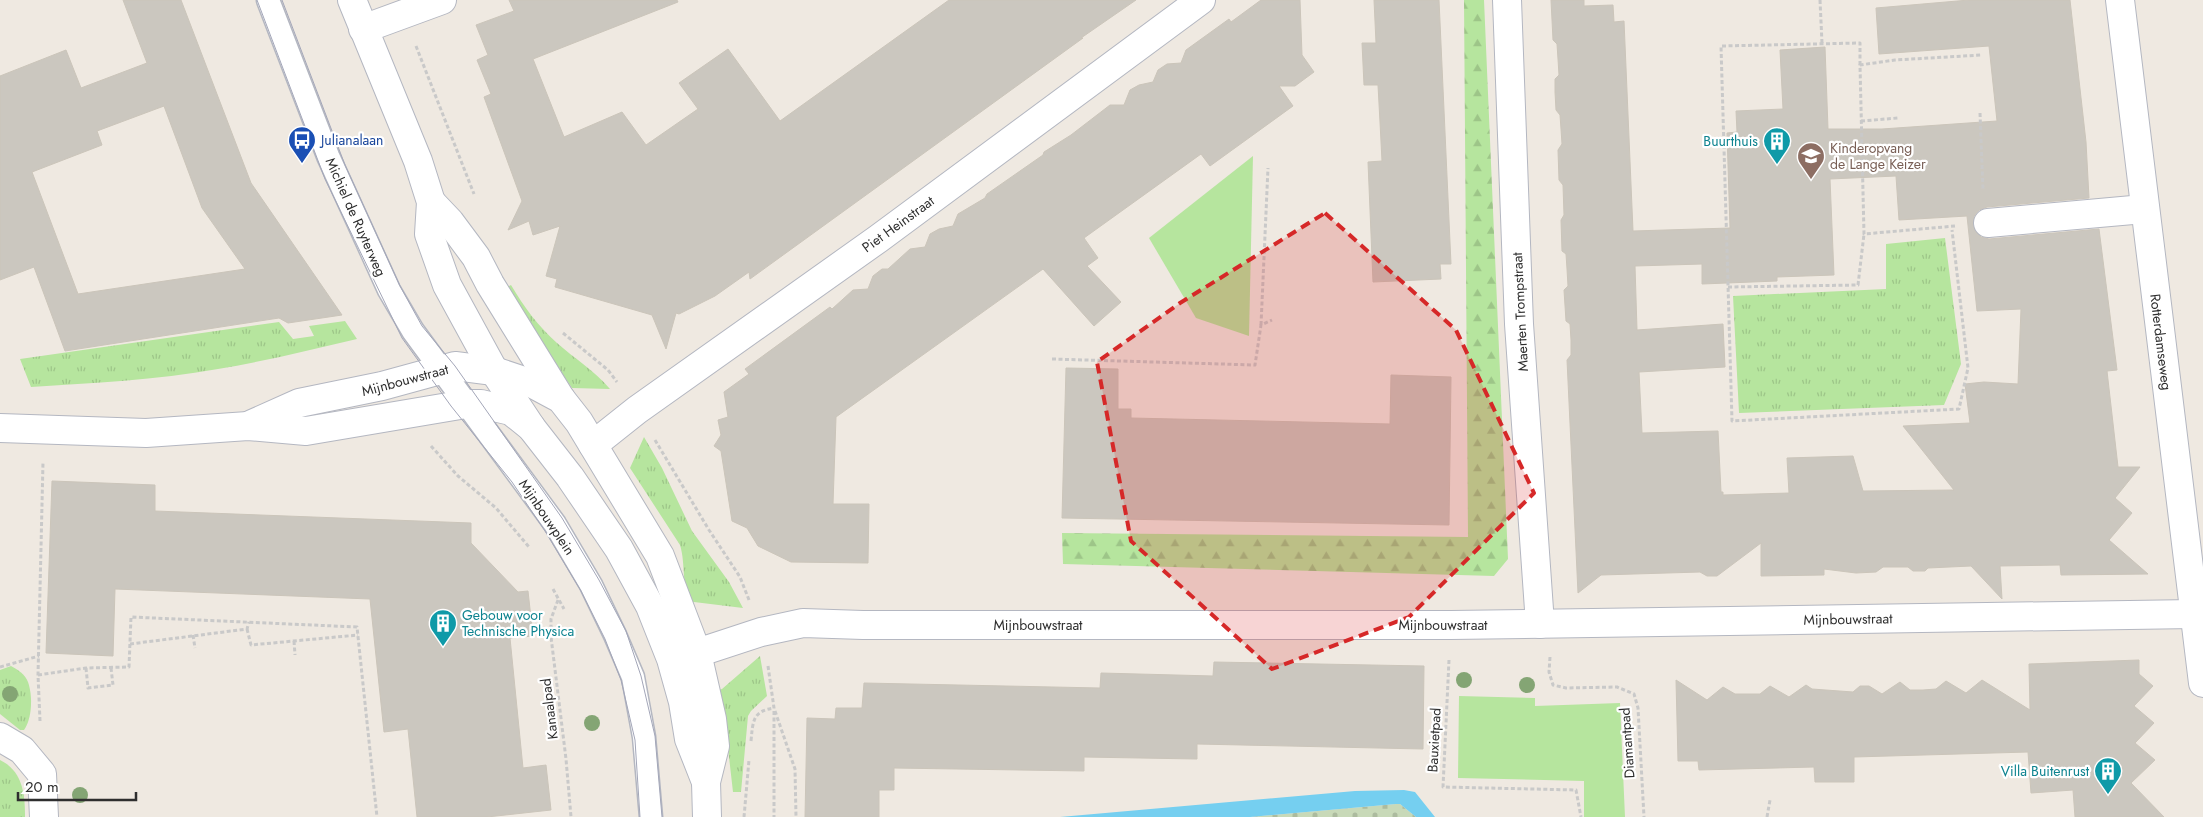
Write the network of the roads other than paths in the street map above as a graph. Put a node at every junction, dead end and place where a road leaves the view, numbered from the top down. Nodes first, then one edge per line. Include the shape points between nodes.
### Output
1 (268, 0) edge
2 (352, 0) edge
3 (442, 0) edge
4 (1201, 0) edge
5 (1508, 0) edge
6 (2120, 0) edge
7 (363, 29) junction
8 (431, 202) junction
9 (2144, 209) junction
10 (1986, 223) road end
11 (441, 369) junction
12 (494, 371) junction
13 (561, 399) junction
14 (466, 404) junction
15 (248, 426) junction
16 (531, 427) junction
17 (0, 428) edge
18 (594, 445) junction
19 (2194, 614) junction
20 (1540, 624) junction
21 (697, 653) junction
22 (2203, 683) edge
23 (0, 737) edge
24 (706, 782) junction
25 (44, 817) edge
26 (651, 817) edge
27 (707, 817) edge

1 - 11 lane, Michiel de Ruyterweg via 328,156 389,290
2 - 7 street
3 - 7 street
4 - 18 street, Piet Heinstraat via 870,245 637,410
5 - 20 street, Maerten Trompstraat via 1519,324
6 - 9 street, Rotterdamseweg
7 - 8 street via 418,162
8 - 12 street via 428,234 438,262 447,285
8 - 13 street via 476,257
9 - 10 street
9 - 19 street, Rotterdamseweg
11 - 12 street, Mijnbouwstraat via 455,366
11 - 14 lane, Mijnbouwplein
11 - 15 street, Mijnbouwstraat via 382,386 299,403
12 - 13 street, Mijnbouwstraat via 533,384
12 - 16 street
13 - 18 street
14 - 15 street, Mijnbouwstraat via 306,431
14 - 16 street, Mijnbouwstraat via 511,411
14 - 26 lane, Mijnbouwplein via 555,524 616,635 633,677 644,737
15 - 17 street, Mijnbouwstraat via 146,433
16 - 24 street via 619,549 650,606 671,659 689,740
18 - 21 street via 660,556
19 - 20 street, Mijnbouwstraat
19 - 22 street, Rotterdamseweg
20 - 21 street, Mijnbouwstraat via 803,623 761,632
21 - 24 street via 715,746
23 - 25 street via 22,750 42,774
24 - 27 street

